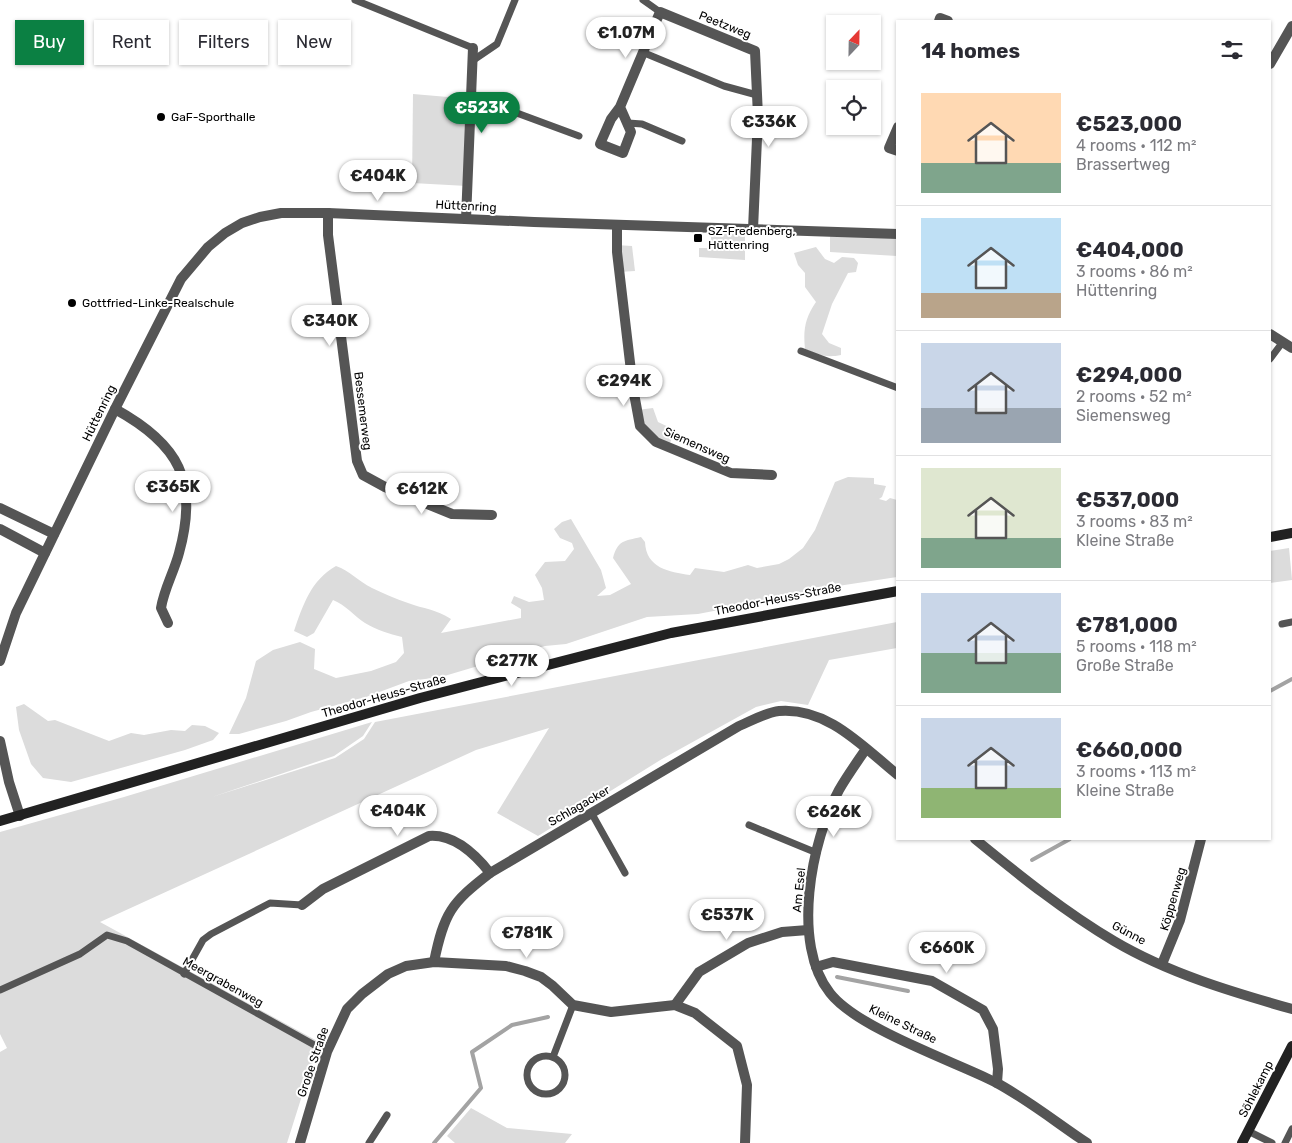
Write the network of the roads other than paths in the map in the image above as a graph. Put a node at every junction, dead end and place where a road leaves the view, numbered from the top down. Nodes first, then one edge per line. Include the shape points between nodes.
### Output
1 (354, 0) edge
2 (515, 0) edge
3 (643, 0) edge
4 (660, 12) junction
5 (1292, 26) edge
6 (472, 48) joint
7 (642, 52) junction
8 (472, 61) junction
9 (1271, 62) edge
10 (757, 95) junction
11 (470, 105) junction
12 (620, 107) junction
13 (628, 123) junction
14 (896, 132) edge
15 (579, 136) dead end
16 (682, 141) dead end
17 (896, 150) edge
18 (328, 213) junction
19 (466, 219) junction
20 (616, 225) junction
21 (753, 229) junction
22 (896, 234) edge
23 (1271, 335) edge
24 (1282, 343) junction
25 (1292, 348) edge
26 (801, 350) dead end
27 (1271, 358) edge
28 (896, 387) edge
29 (115, 409) junction
30 (772, 475) dead end
31 (0, 508) edge
32 (492, 515) dead end
33 (0, 529) edge
34 (1292, 533) edge
35 (54, 534) junction
36 (1271, 537) edge
37 (45, 553) junction
38 (896, 591) edge
39 (1292, 622) edge
40 (168, 623) dead end
41 (1282, 624) dead end
42 (0, 661) edge
43 (0, 741) edge
44 (866, 749) junction
45 (896, 772) edge
46 (592, 814) junction
47 (20, 816) junction
48 (0, 821) edge
49 (749, 825) dead end
50 (976, 840) edge
51 (1202, 840) edge
52 (817, 854) junction
53 (490, 873) junction
54 (625, 874) dead end
55 (302, 905) joint
56 (808, 930) junction
57 (434, 962) junction
58 (1162, 964) junction
59 (816, 967) junction
60 (184, 974) junction
61 (0, 990) edge
62 (573, 1005) junction
63 (675, 1005) junction
64 (1292, 1009) edge
65 (1292, 1046) edge
66 (327, 1052) junction
67 (553, 1057) junction
68 (997, 1083) junction
69 (387, 1115) dead end
70 (1292, 1129) edge
71 (1248, 1131) junction
72 (300, 1143) edge
73 (369, 1143) edge
74 (745, 1143) edge
75 (1087, 1143) edge
76 (1242, 1143) edge
77 (1272, 1143) edge
78 (1285, 1143) edge

1 - 6 lane
2 - 8 lane via 497,44
3 - 4 lane, Peetzweg
4 - 7 street
4 - 10 street, Peetzweg via 755,51
5 - 9 street
6 - 8 street
7 - 10 lane via 724,86
7 - 12 street
8 - 11 street
10 - 21 street, Peetzweg
11 - 15 lane via 498,106
11 - 19 street
12 - 13 street
12 - 13 street via 600,144 623,153 631,132
13 - 16 lane via 642,124
14 - 17 street via 889,148
18 - 19 street, Hüttenring
18 - 29 street, Hüttenring via 260,217 225,233 208,247 181,279
18 - 32 street, Bessemerweg via 357,461 363,475 452,514
19 - 20 street, Hüttenring
20 - 21 street, Hüttenring
20 - 30 street, Siemensweg via 640,426 656,442 731,473
21 - 22 street, Hüttenring
23 - 24 street
24 - 25 street
24 - 27 lane
26 - 28 lane
29 - 35 street, Hüttenring
29 - 40 street via 165,443 176,459 185,487 183,535 161,608
31 - 35 street
33 - 37 street
34 - 36 street
35 - 37 street, Hüttenring
37 - 42 street, Hüttenring via 16,614
38 - 47 street, Theodor-Heuss-Straße via 642,641 420,698
39 - 41 lane
43 - 47 street
44 - 45 street
44 - 46 street, Schlagacker via 841,728 810,714 778,711 739,726
44 - 52 street, Am Esel via 838,791
46 - 53 street, Schlagacker
46 - 54 lane
47 - 48 street, Theodor-Heuss-Straße
49 - 52 lane, Am Esel
50 - 58 street, Günne via 1073,914 1114,941
51 - 58 street, Köppenweg via 1180,920
52 - 56 street, Am Esel
53 - 55 street via 480,861 448,838 429,836 323,888
53 - 57 street, Schlagacker via 454,904 445,919
55 - 60 lane via 270,903 211,934 202,940
56 - 59 street, Kleine Straße
56 - 63 street via 782,932 748,943 699,972
57 - 62 street, Große Straße via 506,966 525,971 547,982
57 - 66 street, Große Straße via 406,966 388,974 362,994 348,1009
58 - 64 street, Günne via 1243,995
59 - 68 street, Kleine Straße via 830,993 850,1011 879,1028
59 - 68 street via 833,962 932,981 983,1010 993,1029
60 - 61 lane, Meergrabenweg via 127,941 107,935 80,954
60 - 66 lane, Meergrabenweg
62 - 63 street via 611,1012
62 - 67 lane
63 - 74 street via 695,1013 737,1046 747,1085
65 - 71 street, Söhlekamp
66 - 72 street, Große Straße
67 - 67 lane via 535,1059 528,1070 528,1082 536,1092 555,1092 564,1084 563,1065
68 - 75 street, Kleine Straße
69 - 73 lane
70 - 78 lane
71 - 76 street, Söhlekamp
71 - 77 lane

